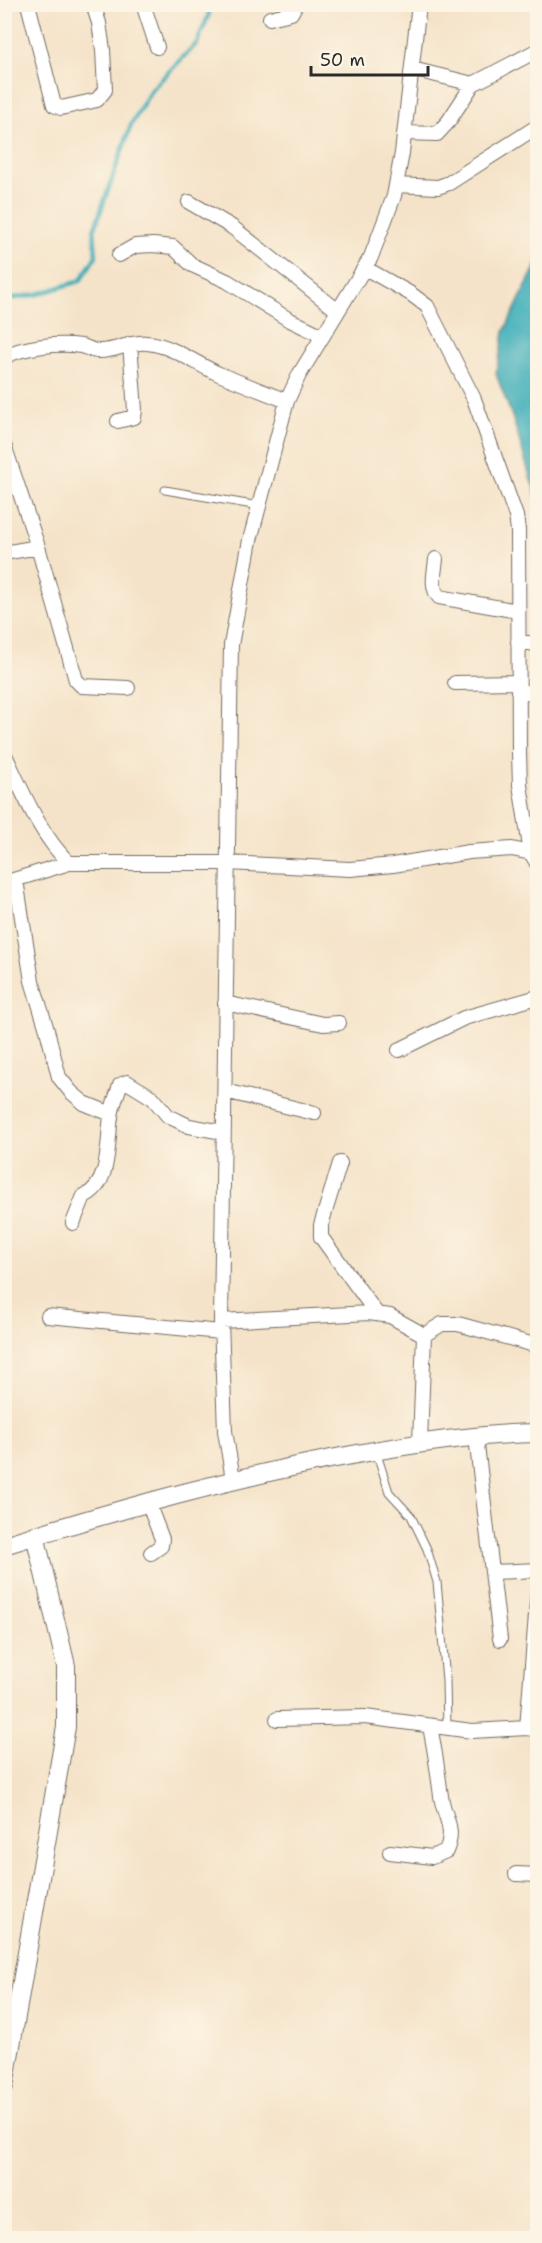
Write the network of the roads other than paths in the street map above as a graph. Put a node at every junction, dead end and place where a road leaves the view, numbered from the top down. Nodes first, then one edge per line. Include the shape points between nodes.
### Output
1 (28, 4) edge
2 (93, 4) edge
3 (143, 4) edge
4 (296, 4) edge
5 (419, 4) edge
6 (270, 18) dead end
7 (157, 47) dead end
8 (537, 50) edge
9 (412, 69) junction
10 (473, 84) junction
11 (537, 126) edge
12 (404, 133) junction
13 (396, 185) junction
14 (189, 202) dead end
15 (119, 255) dead end
16 (365, 268) junction
17 (338, 311) junction
18 (323, 336) junction
19 (130, 344) junction
20 (4, 357) edge
21 (286, 401) junction
22 (118, 421) dead end
23 (4, 445) edge
24 (165, 490) dead end
25 (259, 506) junction
26 (38, 547) junction
27 (4, 554) edge
28 (436, 560) dead end
29 (518, 611) junction
30 (518, 642) junction
31 (537, 644) edge
32 (455, 683) dead end
33 (517, 686) junction
34 (128, 688) dead end
35 (537, 694) edge
36 (4, 753) edge
37 (534, 859) edge
38 (69, 863) junction
39 (227, 863) junction
40 (10, 882) edge
41 (537, 997) edge
42 (225, 1003) junction
43 (339, 1023) dead end
44 (399, 1050) dead end
45 (225, 1091) junction
46 (314, 1113) dead end
47 (111, 1114) junction
48 (224, 1132) junction
49 (340, 1163) dead end
50 (73, 1223) dead end
51 (377, 1314) junction
52 (48, 1316) dead end
53 (221, 1326) junction
54 (424, 1335) junction
55 (537, 1346) edge
56 (537, 1433) edge
57 (476, 1437) junction
58 (420, 1443) junction
59 (376, 1451) junction
60 (233, 1479) junction
61 (148, 1503) junction
62 (35, 1535) junction
63 (4, 1545) edge
64 (151, 1553) dead end
65 (537, 1570) edge
66 (493, 1572) junction
67 (537, 1590) edge
68 (500, 1639) dead end
69 (535, 1643) edge
70 (277, 1719) dead end
71 (430, 1727) junction
72 (447, 1729) junction
73 (532, 1729) edge
74 (390, 1852) dead end
75 (516, 1874) dead end
76 (537, 1875) edge
77 (4, 2086) edge

1 - 2 street via 54,105 62,108 97,100 105,90 103,50
3 - 7 street
4 - 6 street via 291,13
5 - 9 street
8 - 10 street
9 - 10 street
9 - 12 street
10 - 12 street via 437,134
11 - 13 street via 449,183 438,187
12 - 13 street
13 - 16 street
14 - 17 street via 232,227
15 - 18 street via 135,246 173,248 192,265
16 - 17 street
16 - 29 street via 427,306 474,399 516,516
17 - 18 street
18 - 21 street
19 - 20 street via 97,351 63,345 13,352
19 - 21 street via 159,345
19 - 22 street via 134,417
21 - 25 street
23 - 26 street
24 - 25 lane
25 - 39 street via 231,645
26 - 27 street
26 - 34 street via 76,680 82,686
28 - 29 street via 434,582 439,597
29 - 30 street
30 - 31 street
30 - 33 street
32 - 33 street
33 - 35 street
33 - 37 street via 520,785
36 - 38 street via 55,849
37 - 39 street via 512,849 350,869
38 - 39 street
38 - 40 street
39 - 42 street
40 - 47 street via 59,1077 84,1103
41 - 44 street via 464,1018
42 - 43 street via 323,1024
42 - 45 street
45 - 46 street
45 - 48 street
47 - 48 street via 120,1085 128,1082 153,1098 168,1116 189,1126
47 - 50 street via 99,1185 84,1196
48 - 53 street
49 - 51 street via 321,1225 321,1238
51 - 53 street
51 - 54 street via 390,1316
52 - 53 street
53 - 60 street via 225,1431
54 - 55 street via 442,1324 458,1324
54 - 58 street
56 - 57 street
57 - 58 street
57 - 66 street
58 - 59 street
59 - 60 street
59 - 72 lane via 389,1492 411,1516 437,1582
60 - 61 street
61 - 62 street
61 - 64 street via 162,1539 161,1546
62 - 63 street
62 - 77 street via 66,1666 66,1727
65 - 66 street
66 - 68 street
67 - 69 street
69 - 73 street
70 - 71 street via 365,1717
71 - 72 street
71 - 74 street via 450,1841 446,1851 432,1857
72 - 73 street
75 - 76 street

